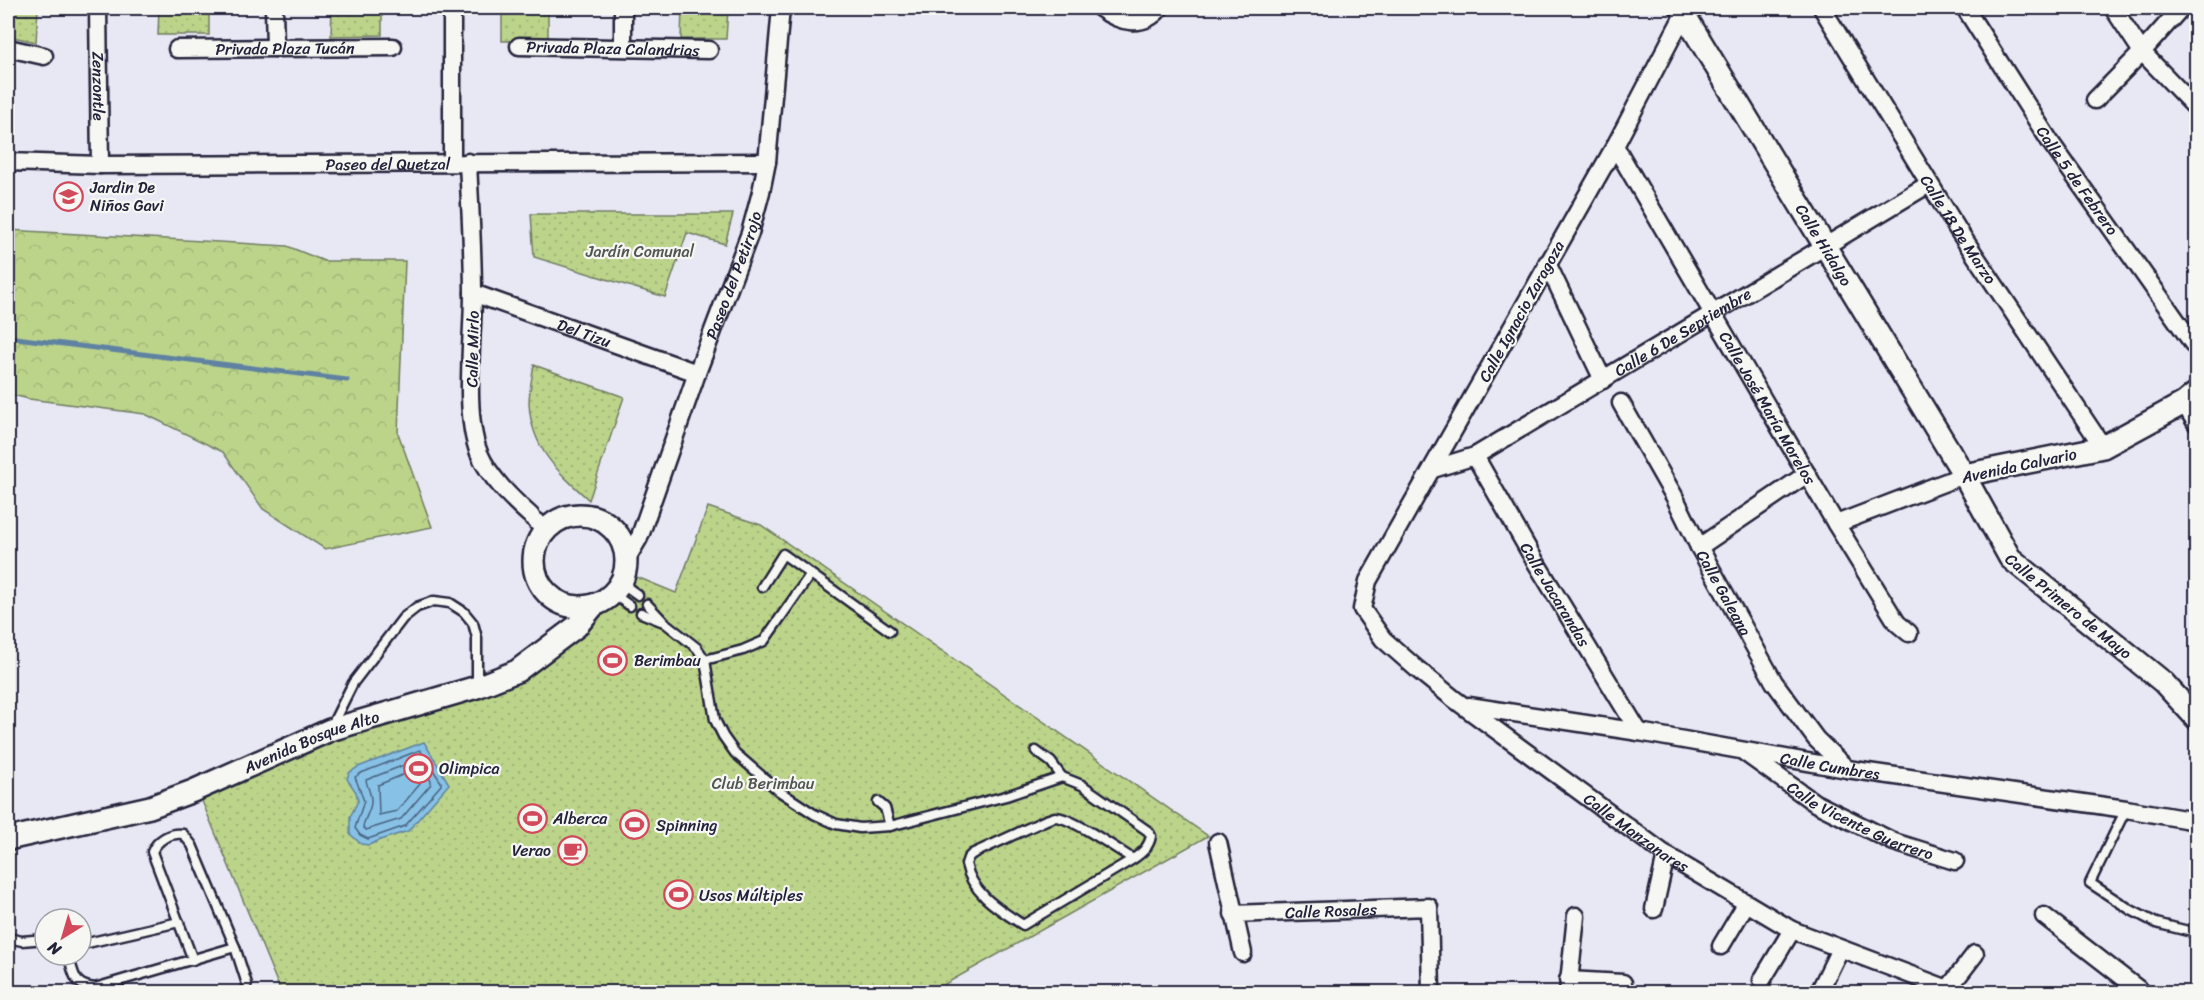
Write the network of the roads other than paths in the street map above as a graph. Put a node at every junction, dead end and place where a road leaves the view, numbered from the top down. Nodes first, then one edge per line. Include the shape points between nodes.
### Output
1 (98, 8) edge
2 (274, 8) edge
3 (452, 8) edge
4 (623, 8) edge
5 (781, 8) edge
6 (1100, 8) edge
7 (1160, 8) edge
8 (1822, 8) edge
9 (1965, 8) edge
10 (2113, 8) edge
11 (2181, 8) edge
12 (1681, 11) edge
13 (519, 46) dead end
14 (393, 47) dead end
15 (623, 47) junction
16 (8, 48) edge
17 (275, 48) junction
18 (177, 49) dead end
19 (709, 50) dead end
20 (2142, 52) junction
21 (44, 56) dead end
22 (2095, 100) dead end
23 (2196, 108) edge
24 (1615, 146) junction
25 (8, 162) edge
26 (460, 162) junction
27 (767, 162) junction
28 (100, 165) junction
29 (1929, 184) junction
30 (1825, 247) junction
31 (1547, 263) junction
32 (473, 293) junction
33 (1712, 313) junction
34 (2196, 348) edge
35 (697, 373) junction
36 (1603, 380) junction
37 (2190, 398) edge
38 (1621, 403) dead end
39 (2196, 423) edge
40 (2103, 447) junction
41 (1475, 456) junction
42 (1433, 469) junction
43 (1807, 474) junction
44 (1964, 475) junction
45 (537, 522) junction
46 (1836, 524) junction
47 (1699, 546) junction
48 (626, 560) junction
49 (810, 574) junction
50 (762, 587) dead end
51 (616, 588) junction
52 (638, 596) dead end
53 (594, 604) junction
54 (647, 604) dead end
55 (630, 606) dead end
56 (1362, 609) joint
57 (641, 613) dead end
58 (664, 622) junction
59 (890, 631) dead end
60 (1909, 633) dead end
61 (705, 660) junction
62 (477, 687) junction
63 (1465, 706) junction
64 (2196, 718) edge
65 (330, 730) junction
66 (1639, 732) junction
67 (1741, 750) junction
68 (1036, 751) dead end
69 (1847, 769) junction
70 (1062, 777) junction
71 (878, 802) dead end
72 (2126, 809) junction
73 (2196, 821) edge
74 (890, 826) junction
75 (8, 839) edge
76 (1218, 843) dead end
77 (1666, 855) junction
78 (1133, 860) junction
79 (1955, 861) dead end
80 (1746, 904) junction
81 (1654, 909) dead end
82 (1233, 914) junction
83 (1576, 916) dead end
84 (2044, 916) dead end
85 (179, 922) junction
86 (1792, 930) junction
87 (2196, 933) edge
88 (8, 938) edge
89 (33, 940) edge
90 (93, 942) edge
91 (1721, 946) dead end
92 (235, 947) junction
93 (1840, 948) junction
94 (1242, 953) dead end
95 (1975, 954) dead end
96 (193, 960) junction
97 (72, 967) edge
98 (1762, 980) dead end
99 (1623, 983) dead end
100 (247, 984) dead end
101 (1568, 986) edge
102 (1950, 991) edge
103 (1431, 993) edge
104 (1819, 993) edge
105 (2142, 993) edge

1 - 28 street, Zenzontle
2 - 17 street
3 - 26 street, Calle Mirlo
4 - 15 street
5 - 27 street, Paseo del Petirrojo
6 - 7 street via 1126,22 1141,21
8 - 29 street, Calle 18 De Marzo
9 - 34 street, Calle 5 de Febrero via 2051,143
10 - 20 street
11 - 20 street
12 - 24 street, Calle Ignacio Zaragoza
12 - 30 street, Calle Hidalgo
13 - 15 street, Privada Plaza Calandrias
14 - 17 street, Privada Plaza Tucán
15 - 19 street, Privada Plaza Calandrias
16 - 21 street
17 - 18 street, Privada Plaza Tucán
20 - 22 street
20 - 23 street
24 - 31 street, Calle Ignacio Zaragoza
24 - 33 street, Calle José María Morelos
25 - 28 street, Paseo del Quetzal
26 - 27 street, Paseo del Quetzal
26 - 28 street, Paseo del Quetzal
26 - 32 street, Calle Mirlo
27 - 35 street, Paseo del Petirrojo via 750,232
29 - 30 street, Calle 6 De Septiembre
29 - 40 street, Calle 18 De Marzo
30 - 33 street, Calle 6 De Septiembre
30 - 44 street, Calle Hidalgo
31 - 36 street
31 - 42 street, Calle Ignacio Zaragoza
32 - 35 street, Del Tizu
32 - 45 street, Calle Mirlo via 471,389 473,432 479,454 507,493
33 - 36 street, Calle 6 De Septiembre
33 - 43 street, Calle José María Morelos
35 - 48 street, Paseo del Petirrojo via 640,536
36 - 41 street, Calle 6 De Septiembre
37 - 39 street
37 - 40 street, Avenida Calvario
38 - 47 street, Calle Galeana
40 - 44 street, Avenida Calvario
41 - 42 street, Calle 6 De Septiembre
41 - 66 street, Calle Jacarandas
42 - 56 street, Calle Ignacio Zaragoza via 1368,581
43 - 46 street, Calle José María Morelos
43 - 47 street
44 - 46 street, Avenida Calvario
44 - 64 street, Calle Primero de Mayo via 2010,558 2163,682
45 - 48 street via 575,515 592,517 611,527
45 - 53 street via 533,557 536,575 545,591 559,602 576,607
46 - 60 street, Calle José María Morelos via 1897,623
47 - 69 street, Calle Galeana via 1774,682 1816,739
48 - 51 street
49 - 50 lane via 783,554
49 - 59 lane
49 - 61 lane via 764,641
51 - 52 lane
51 - 53 street
51 - 55 lane
53 - 62 street, Avenida Bosque Alto via 578,626 517,671
54 - 58 lane
56 - 63 street, Calle Manzanares via 1383,639
57 - 58 lane
58 - 61 lane via 697,648
61 - 74 lane via 715,720 735,753 813,814 836,824 860,828
62 - 65 street, Avenida Bosque Alto
62 - 65 lane via 477,638 473,623 450,603 434,601 403,618 353,683
63 - 66 street, Calle Cumbres
63 - 77 street, Calle Manzanares
65 - 75 street, Avenida Bosque Alto via 150,807
66 - 67 street, Calle Cumbres
67 - 69 street, Calle Cumbres
67 - 79 street, Calle Vicente Guerrero via 1815,803 1894,842
68 - 70 lane via 1052,762
69 - 72 street, Calle Cumbres
70 - 74 lane via 996,799
70 - 78 lane via 1082,785 1148,831 1150,842
71 - 74 lane via 885,808
72 - 73 street, Calle Cumbres
72 - 87 lane via 2090,883 2156,923
76 - 82 street
77 - 80 street, Calle Manzanares
77 - 81 street
78 - 78 lane via 1023,925 987,901 966,864 972,854 1056,817
80 - 86 street, Calle Manzanares
80 - 91 street
82 - 94 street
82 - 103 street, Calle Rosales via 1429,907
83 - 101 street
84 - 105 street
85 - 90 lane
85 - 92 lane via 152,852 159,841 176,833 183,834 192,845
85 - 96 lane
86 - 93 street, Calle Manzanares
86 - 98 street
88 - 89 lane
92 - 96 lane
92 - 100 lane
93 - 102 street, Calle Manzanares
93 - 104 street
95 - 102 street
96 - 97 lane via 95,988 78,983
99 - 101 street

